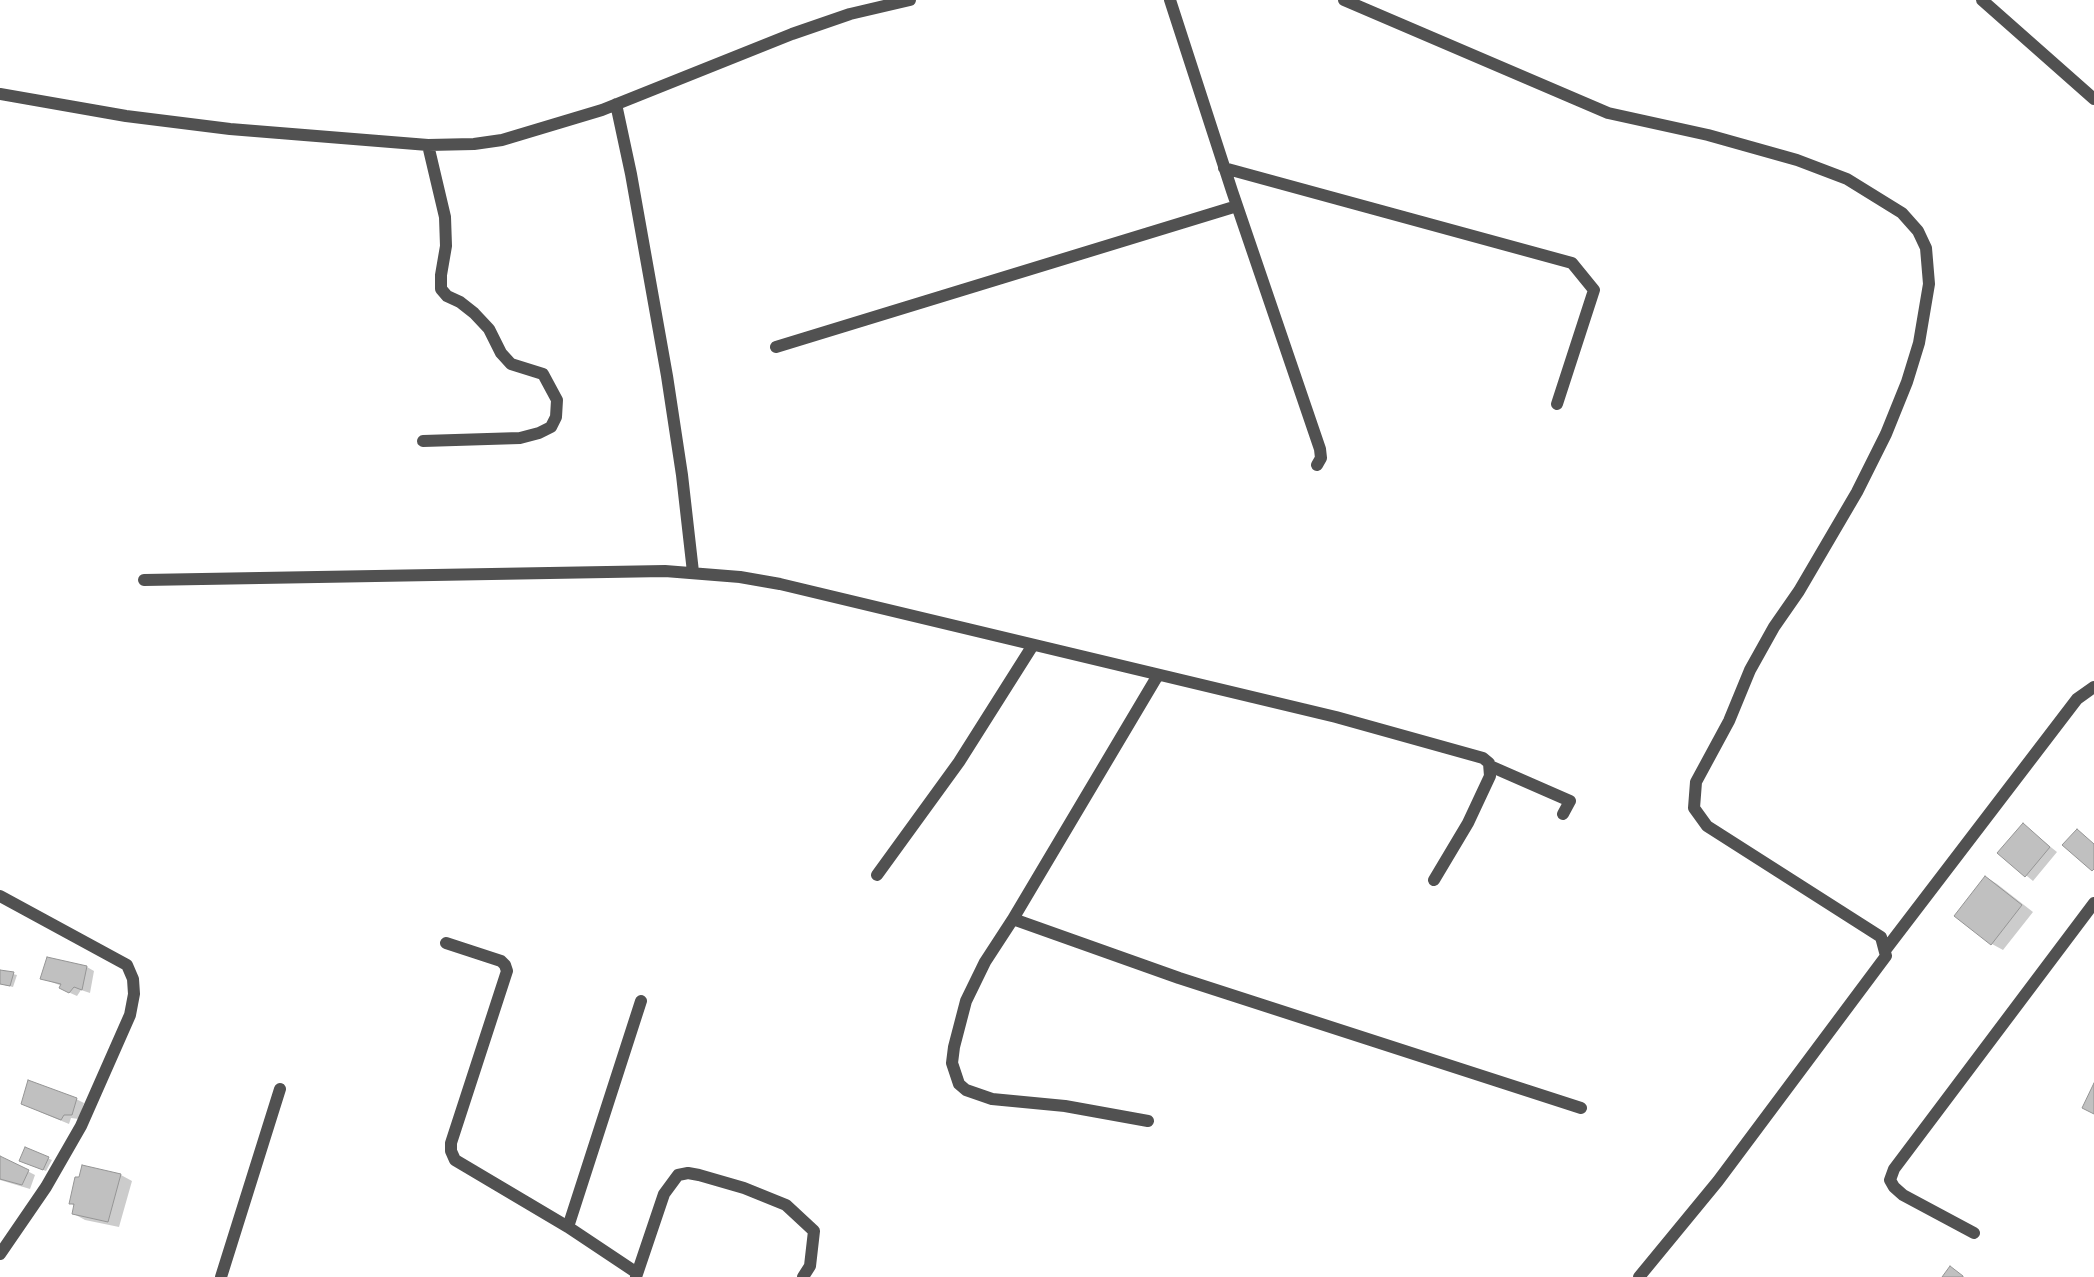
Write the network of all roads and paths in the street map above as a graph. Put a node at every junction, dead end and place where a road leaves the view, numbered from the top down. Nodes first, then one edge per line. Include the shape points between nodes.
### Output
1 (909, 0) edge
2 (1170, 0) edge
3 (1344, 0) edge
4 (1982, 0) edge
5 (0, 94) edge
6 (2094, 99) edge
7 (616, 104) junction
8 (428, 145) junction
9 (1224, 168) junction
10 (1237, 206) junction
11 (776, 347) dead end
12 (1556, 404) dead end
13 (423, 441) dead end
14 (1317, 465) dead end
15 (693, 572) junction
16 (144, 580) dead end
17 (1033, 645) junction
18 (1158, 675) junction
19 (2094, 687) edge
20 (1490, 766) junction
21 (1563, 814) dead end
22 (877, 875) dead end
23 (1434, 880) dead end
24 (0, 896) edge
25 (2094, 903) edge
26 (1013, 919) junction
27 (446, 943) dead end
28 (1886, 949) junction
29 (641, 1001) dead end
30 (280, 1089) dead end
31 (1581, 1108) dead end
32 (1148, 1121) dead end
33 (568, 1227) junction
34 (1974, 1233) dead end
35 (0, 1254) edge
36 (636, 1275) edge
37 (221, 1277) edge
38 (804, 1277) edge
39 (1639, 1277) edge

1 - 7 street via 850,14 800,31
2 - 9 street
3 - 28 street via 1608,113 1708,135 1797,160 1847,179 1902,213 1918,231 1926,248 1929,284 1919,342 1907,382 1857,492 1750,670 1729,721 1696,782 1694,808 1707,826 1882,937
4 - 6 street
5 - 8 street via 126,116 230,129
7 - 8 street via 502,140
7 - 15 street via 667,376
8 - 13 street via 444,217 446,246 441,289 474,312 511,364 543,374 557,400 551,427 539,433 520,438
9 - 10 street
9 - 12 street via 1572,262 1594,290
10 - 11 street
10 - 14 street via 1320,449 1321,458
15 - 16 street via 447,573
15 - 17 street via 780,584
17 - 18 street
17 - 22 street via 959,762
18 - 20 street via 1345,719 1474,755 1483,758
18 - 26 street
19 - 28 street via 2077,699
20 - 21 street via 1570,800
20 - 23 street via 1490,776 1468,823
24 - 35 street via 127,965 133,979 134,994 130,1015 80,1126 46,1187
25 - 34 street via 1894,1169 1890,1180 1903,1195
26 - 31 street via 1180,978
26 - 32 street via 984,962 966,1001 952,1063 959,1084 966,1090 992,1099 1065,1106
27 - 33 street via 501,961 507,972 451,1151 455,1160
28 - 39 street via 1886,956 1879,967 1779,1100
29 - 33 street
30 - 37 street
33 - 36 street
36 - 38 street via 664,1194 678,1175 688,1173 744,1188 786,1204 814,1231 810,1266

